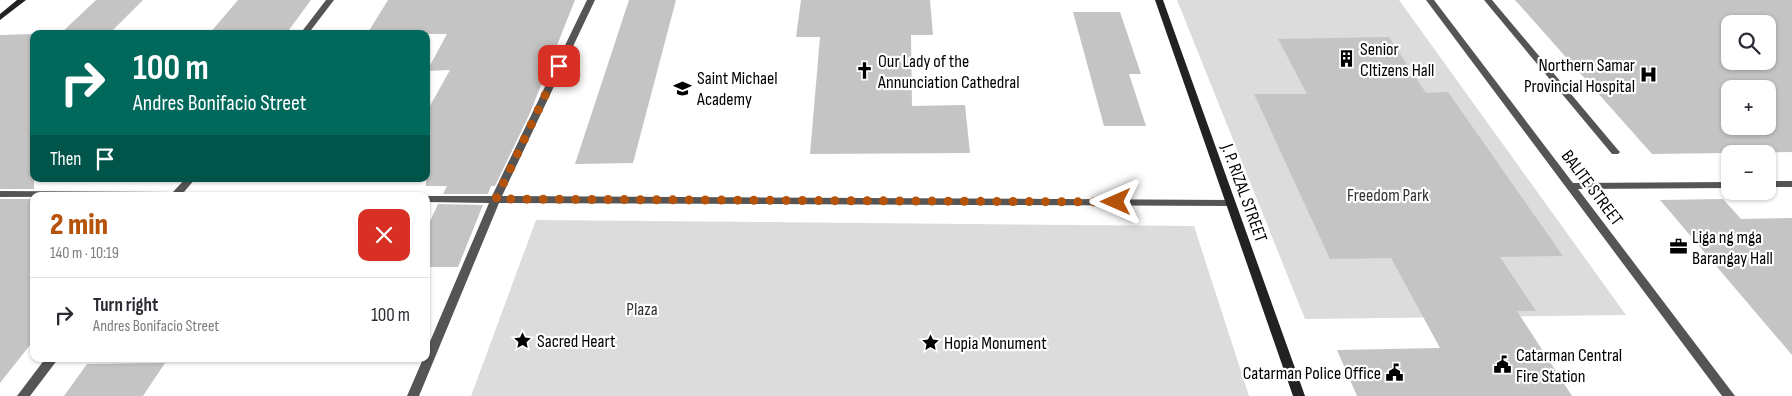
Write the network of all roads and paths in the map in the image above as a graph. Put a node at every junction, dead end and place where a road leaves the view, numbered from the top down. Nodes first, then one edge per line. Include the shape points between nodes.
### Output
1 (22, 0) edge
2 (330, 0) edge
3 (591, 0) edge
4 (1159, 0) edge
5 (1430, 0) edge
6 (1488, 0) edge
7 (0, 18) edge
8 (307, 30) edge
9 (1615, 152) dead end
10 (188, 182) edge
11 (1776, 184) edge
12 (1792, 184) edge
13 (1721, 185) edge
14 (1570, 186) junction
15 (179, 192) edge
16 (0, 194) edge
17 (30, 194) edge
18 (430, 199) edge
19 (496, 199) junction
20 (1230, 203) junction
21 (430, 356) edge
22 (50, 362) edge
23 (427, 362) edge
24 (24, 396) edge
25 (413, 396) edge
26 (1300, 396) edge
27 (1729, 396) edge

1 - 7 main road
2 - 8 street
3 - 19 street
4 - 20 main road, J. P. RIZAL STREET
5 - 14 street, BALITE STREET
6 - 9 street
10 - 15 street
11 - 12 street
13 - 14 street
14 - 27 street, BALITE STREET
16 - 17 street
18 - 19 street
19 - 20 street
19 - 21 street
20 - 26 main road, J. P. RIZAL STREET
22 - 24 street
23 - 25 street

